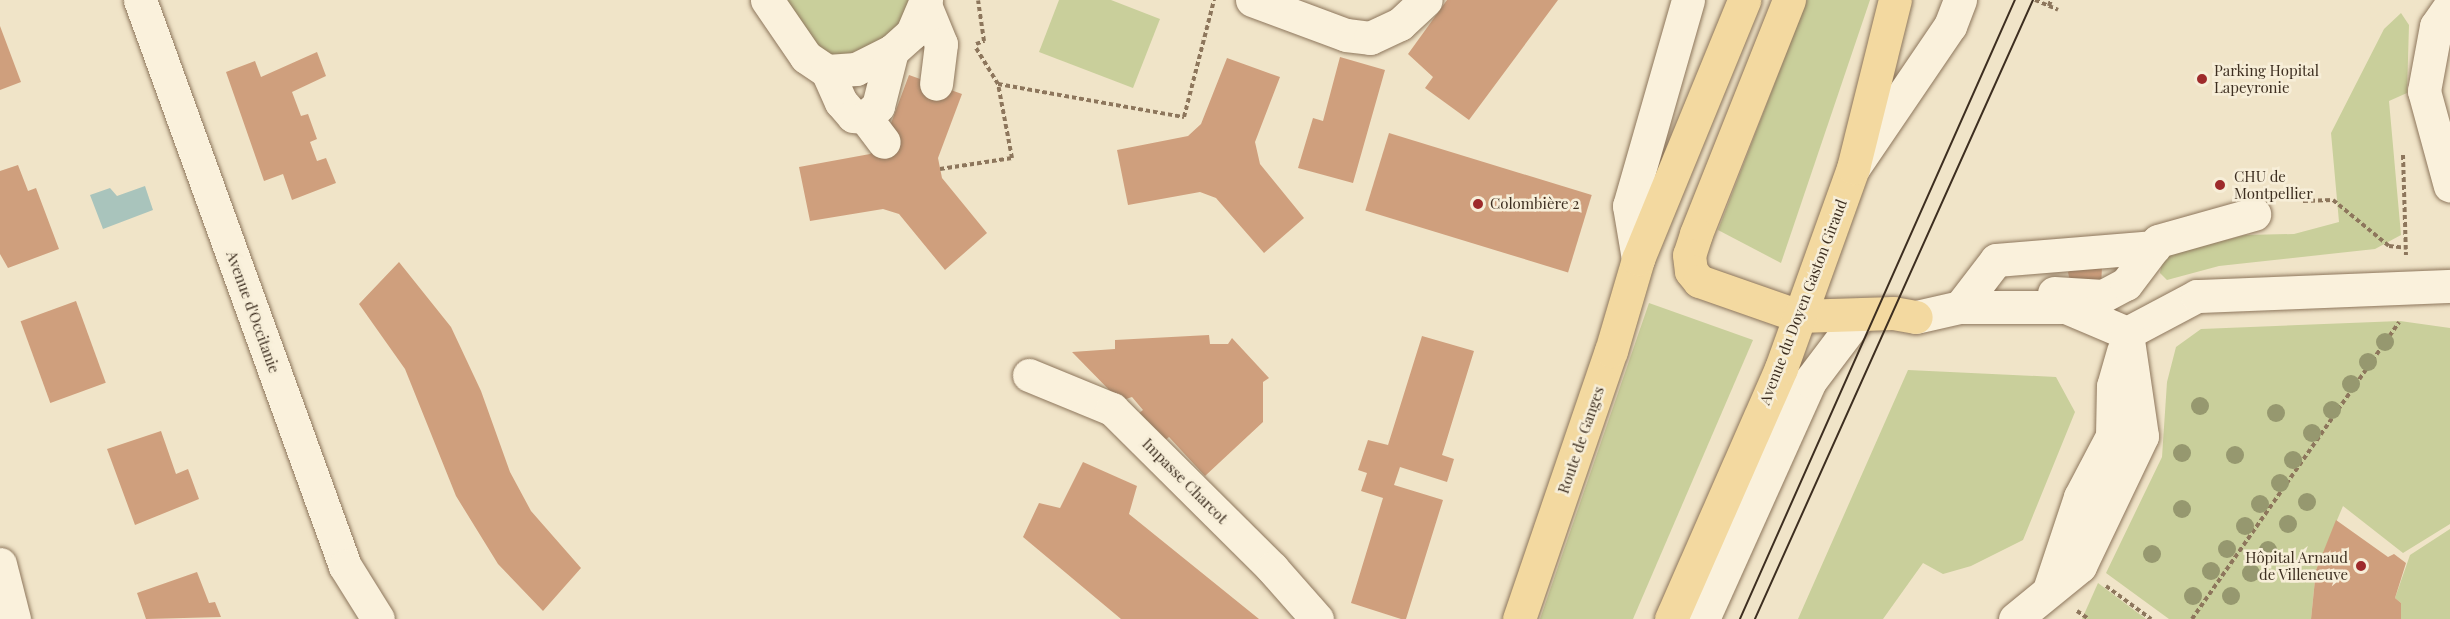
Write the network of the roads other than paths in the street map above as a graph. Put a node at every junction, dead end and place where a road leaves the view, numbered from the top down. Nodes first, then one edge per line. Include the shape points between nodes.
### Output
1 (140, 0) edge
2 (766, 0) edge
3 (1252, 0) edge
4 (1426, 0) edge
5 (1688, 0) edge
6 (1744, 0) edge
7 (1789, 0) edge
8 (1895, 0) edge
9 (1960, 0) edge
10 (926, 2) edge
11 (2450, 6) edge
12 (892, 51) junction
13 (827, 71) junction
14 (936, 84) dead end
15 (1853, 168) junction
16 (2450, 186) edge
17 (2254, 214) dead end
18 (2154, 247) junction
19 (1638, 259) junction
20 (2450, 286) edge
21 (1960, 307) junction
22 (1860, 315) junction
23 (1799, 316) junction
24 (1916, 317) joint
25 (2127, 333) junction
26 (1029, 375) dead end
27 (0, 564) edge
28 (2047, 605) edge
29 (14, 619) edge
30 (378, 619) edge
31 (1317, 619) edge
32 (1519, 619) edge
33 (1671, 619) edge
34 (1703, 619) edge
35 (2015, 619) edge

1 - 30 street, Avenue d'Occitanie via 345,566
2 - 13 street via 806,57
3 - 4 street via 1346,35 1370,38 1400,24
5 - 19 street, Route de Ganges via 1629,206
6 - 19 main road, Route de Ganges
7 - 23 main road via 1689,255 1691,272 1699,281
8 - 15 main road
9 - 15 street, Avenue du Doyen Gaston Giraud via 1950,26
10 - 12 street via 912,33
10 - 14 street via 940,44
11 - 16 street via 2436,26 2424,91
12 - 13 street via 856,69
12 - 13 street via 874,130 841,102
15 - 23 main road, Avenue du Doyen Gaston Giraud
17 - 18 street via 2158,240
18 - 21 street via 2126,284 2103,296 2034,293
18 - 21 street via 1996,260
19 - 32 main road, Route de Ganges via 1611,351
20 - 25 street via 2197,296
21 - 24 street
21 - 25 street via 2066,307
22 - 23 main road
22 - 24 main road via 1893,313
22 - 34 street via 1810,381
23 - 33 main road, Avenue du Doyen Gaston Giraud
25 - 28 street via 2113,386 2112,436 2079,496
25 - 28 street via 2142,436 2080,566
26 - 31 street, Impasse Charcot via 1112,409 1272,568
27 - 29 street
28 - 35 street

